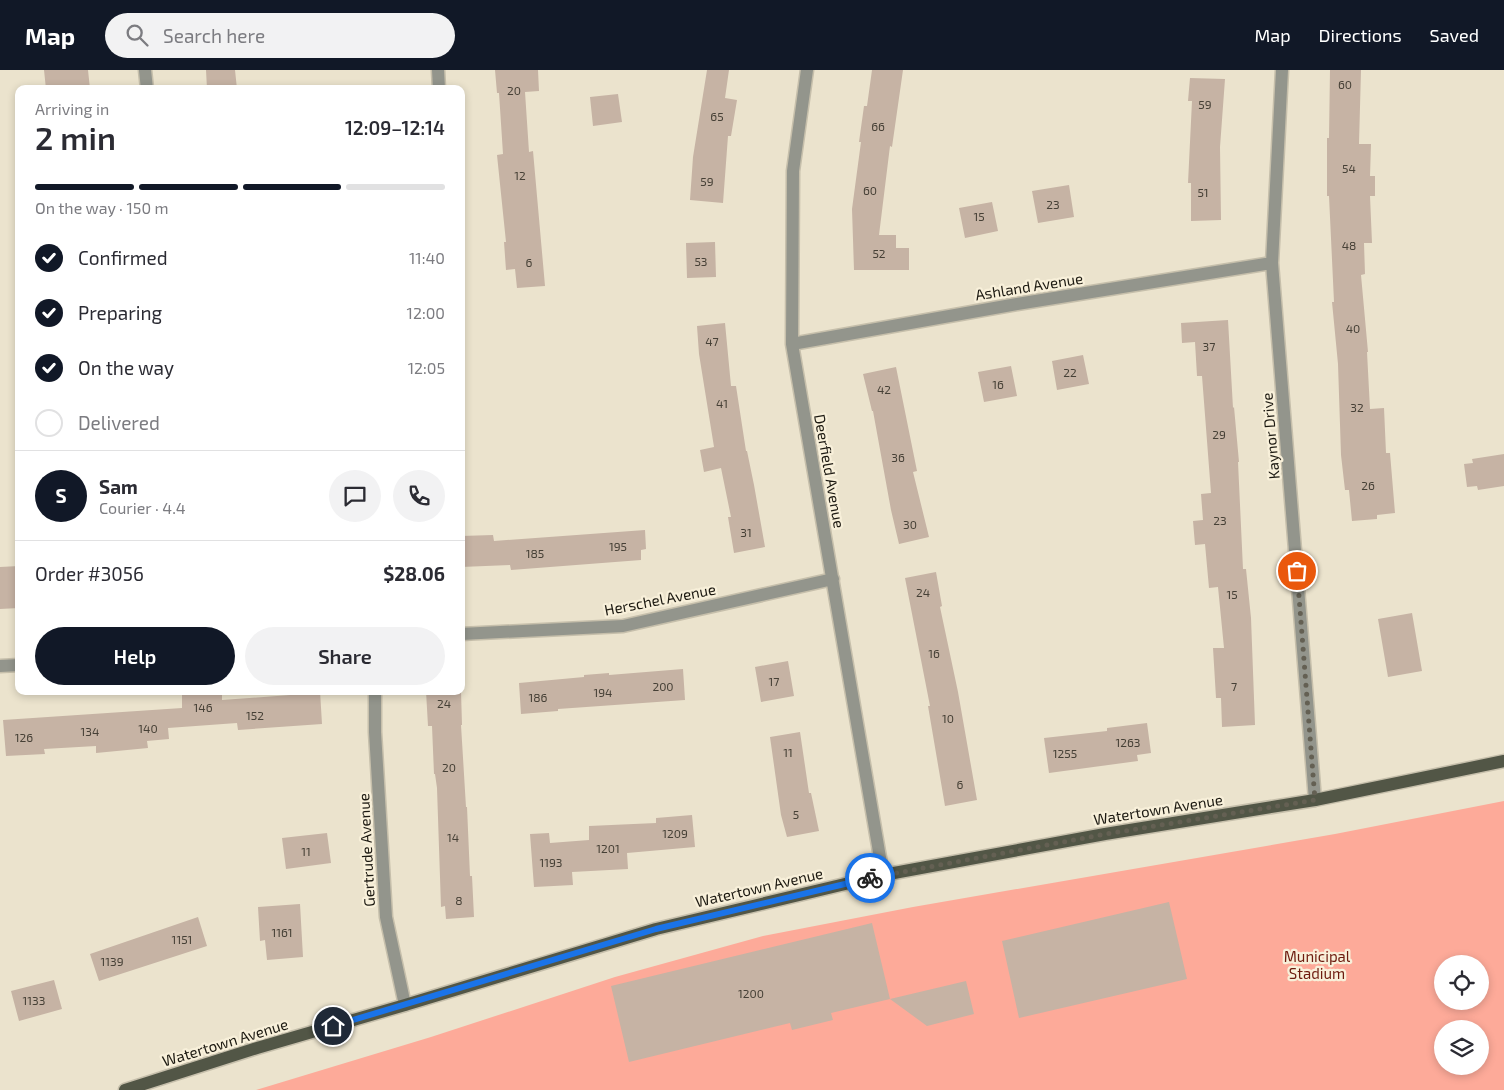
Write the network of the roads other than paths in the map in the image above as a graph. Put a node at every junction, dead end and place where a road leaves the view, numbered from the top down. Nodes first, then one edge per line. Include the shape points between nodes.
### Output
1 (145, 70) edge
2 (438, 70) edge
3 (807, 70) edge
4 (1282, 70) edge
5 (146, 85) edge
6 (439, 85) edge
7 (1272, 264) junction
8 (792, 344) junction
9 (832, 579) junction
10 (465, 634) edge
11 (15, 665) edge
12 (0, 666) edge
13 (375, 695) edge
14 (1504, 761) edge
15 (1315, 800) junction
16 (883, 875) junction
17 (406, 1005) junction
18 (125, 1090) edge

1 - 5 street
2 - 6 street
3 - 8 street, Deerfield Avenue via 793,170
4 - 7 street, Kaynor Drive
7 - 8 street, Ashland Avenue
7 - 15 street, Kaynor Drive
8 - 9 street, Deerfield Avenue
9 - 10 street, Herschel Avenue via 623,626
9 - 16 street, Deerfield Avenue
11 - 12 street
13 - 17 street, Gertrude Avenue via 386,917
14 - 15 main road, Watertown Avenue
15 - 16 main road, Watertown Avenue
16 - 17 main road, Watertown Avenue via 656,929
17 - 18 main road, Watertown Avenue

